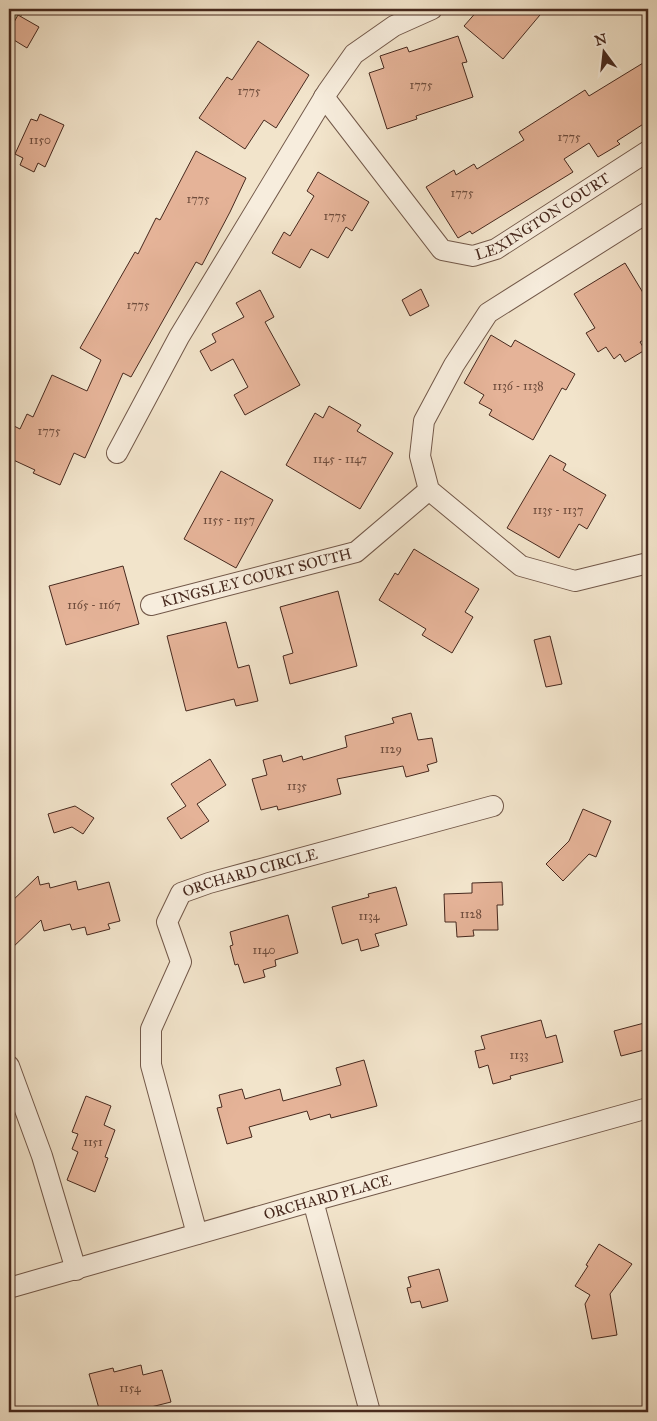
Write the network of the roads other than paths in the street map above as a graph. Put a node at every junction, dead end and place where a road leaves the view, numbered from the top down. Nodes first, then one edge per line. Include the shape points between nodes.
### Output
1 (432, 9) edge
2 (324, 97) junction
3 (648, 151) edge
4 (648, 212) edge
5 (117, 453) dead end
6 (429, 490) junction
7 (648, 562) edge
8 (151, 605) dead end
9 (493, 806) dead end
10 (9, 1066) edge
11 (648, 1108) edge
12 (313, 1201) junction
13 (197, 1234) junction
14 (76, 1270) junction
15 (9, 1288) edge
16 (370, 1412) edge

1 - 2 street via 394,26 354,54
2 - 3 street, LEXINGTON COURT via 442,250 473,256 496,248
2 - 5 street via 179,337
4 - 6 street via 488,313 454,365 424,421 420,456
6 - 7 street via 520,566 575,581
6 - 8 street, KINGSLEY COURT SOUTH via 356,552
9 - 13 street, ORCHARD CIRCLE via 180,893 167,922 181,962 151,1029 151,1065
10 - 14 street via 42,1156
11 - 12 street, ORCHARD PLACE
12 - 13 street, ORCHARD PLACE
12 - 16 street
13 - 14 street, ORCHARD PLACE
14 - 15 street, ORCHARD PLACE

